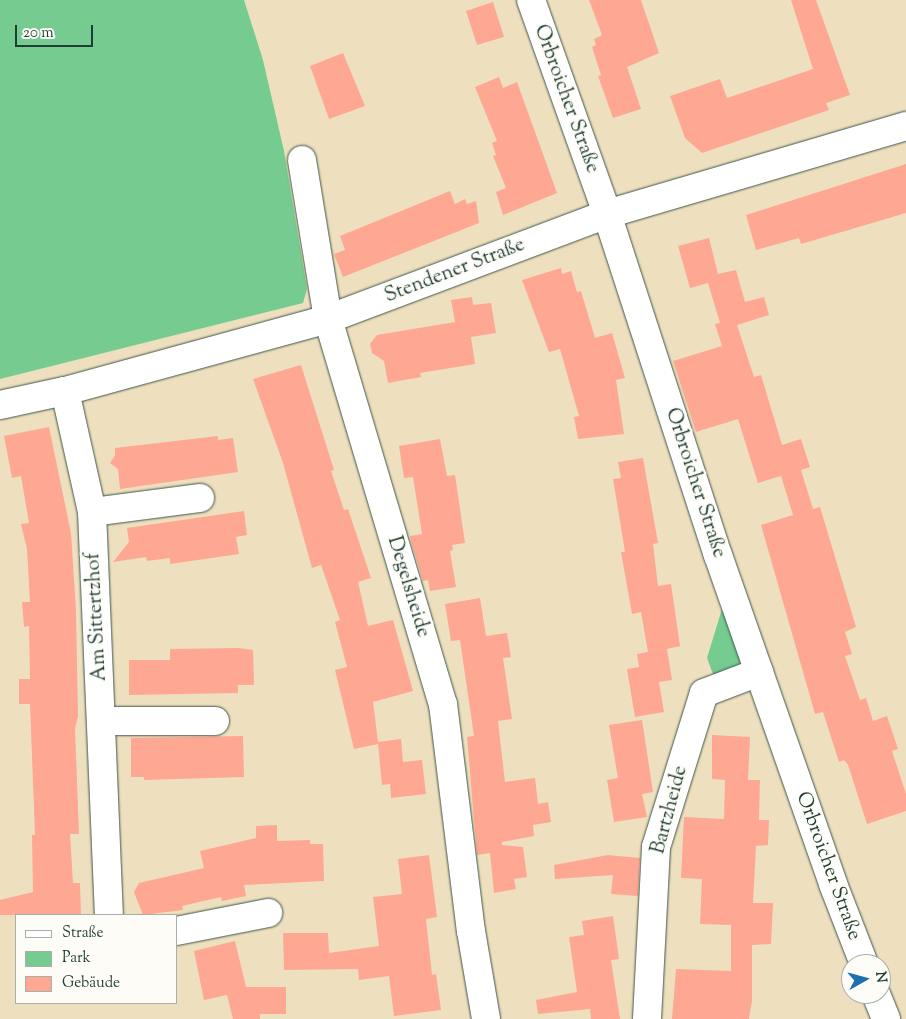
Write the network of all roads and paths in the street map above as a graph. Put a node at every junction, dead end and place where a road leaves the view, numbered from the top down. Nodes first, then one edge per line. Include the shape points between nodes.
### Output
1 (531, 0) edge
2 (906, 126) edge
3 (302, 160) dead end
4 (607, 214) junction
5 (328, 319) junction
6 (64, 391) junction
7 (0, 405) edge
8 (200, 498) dead end
9 (92, 512) junction
10 (759, 672) junction
11 (102, 721) junction
12 (215, 721) dead end
13 (268, 913) dead end
14 (109, 914) edge
15 (178, 931) edge
16 (860, 954) edge
17 (880, 1004) edge
18 (486, 1019) edge
19 (647, 1019) edge
20 (886, 1019) edge

1 - 4 street, Orbroicher Straße
2 - 4 street, Stendener Straße
3 - 5 street, Degelsheide
4 - 5 street, Stendener Straße
4 - 10 street, Orbroicher Straße
5 - 6 street, Stendener Straße
5 - 18 street, Degelsheide via 443,704 470,931
6 - 7 street, Stendener Straße
6 - 9 street, Am Sittertzhof
8 - 9 street
9 - 11 street, Am Sittertzhof
10 - 16 street, Orbroicher Straße
10 - 19 street, Bartzheide via 704,693 656,847
11 - 12 street
11 - 14 street, Am Sittertzhof
13 - 15 street
17 - 20 street

